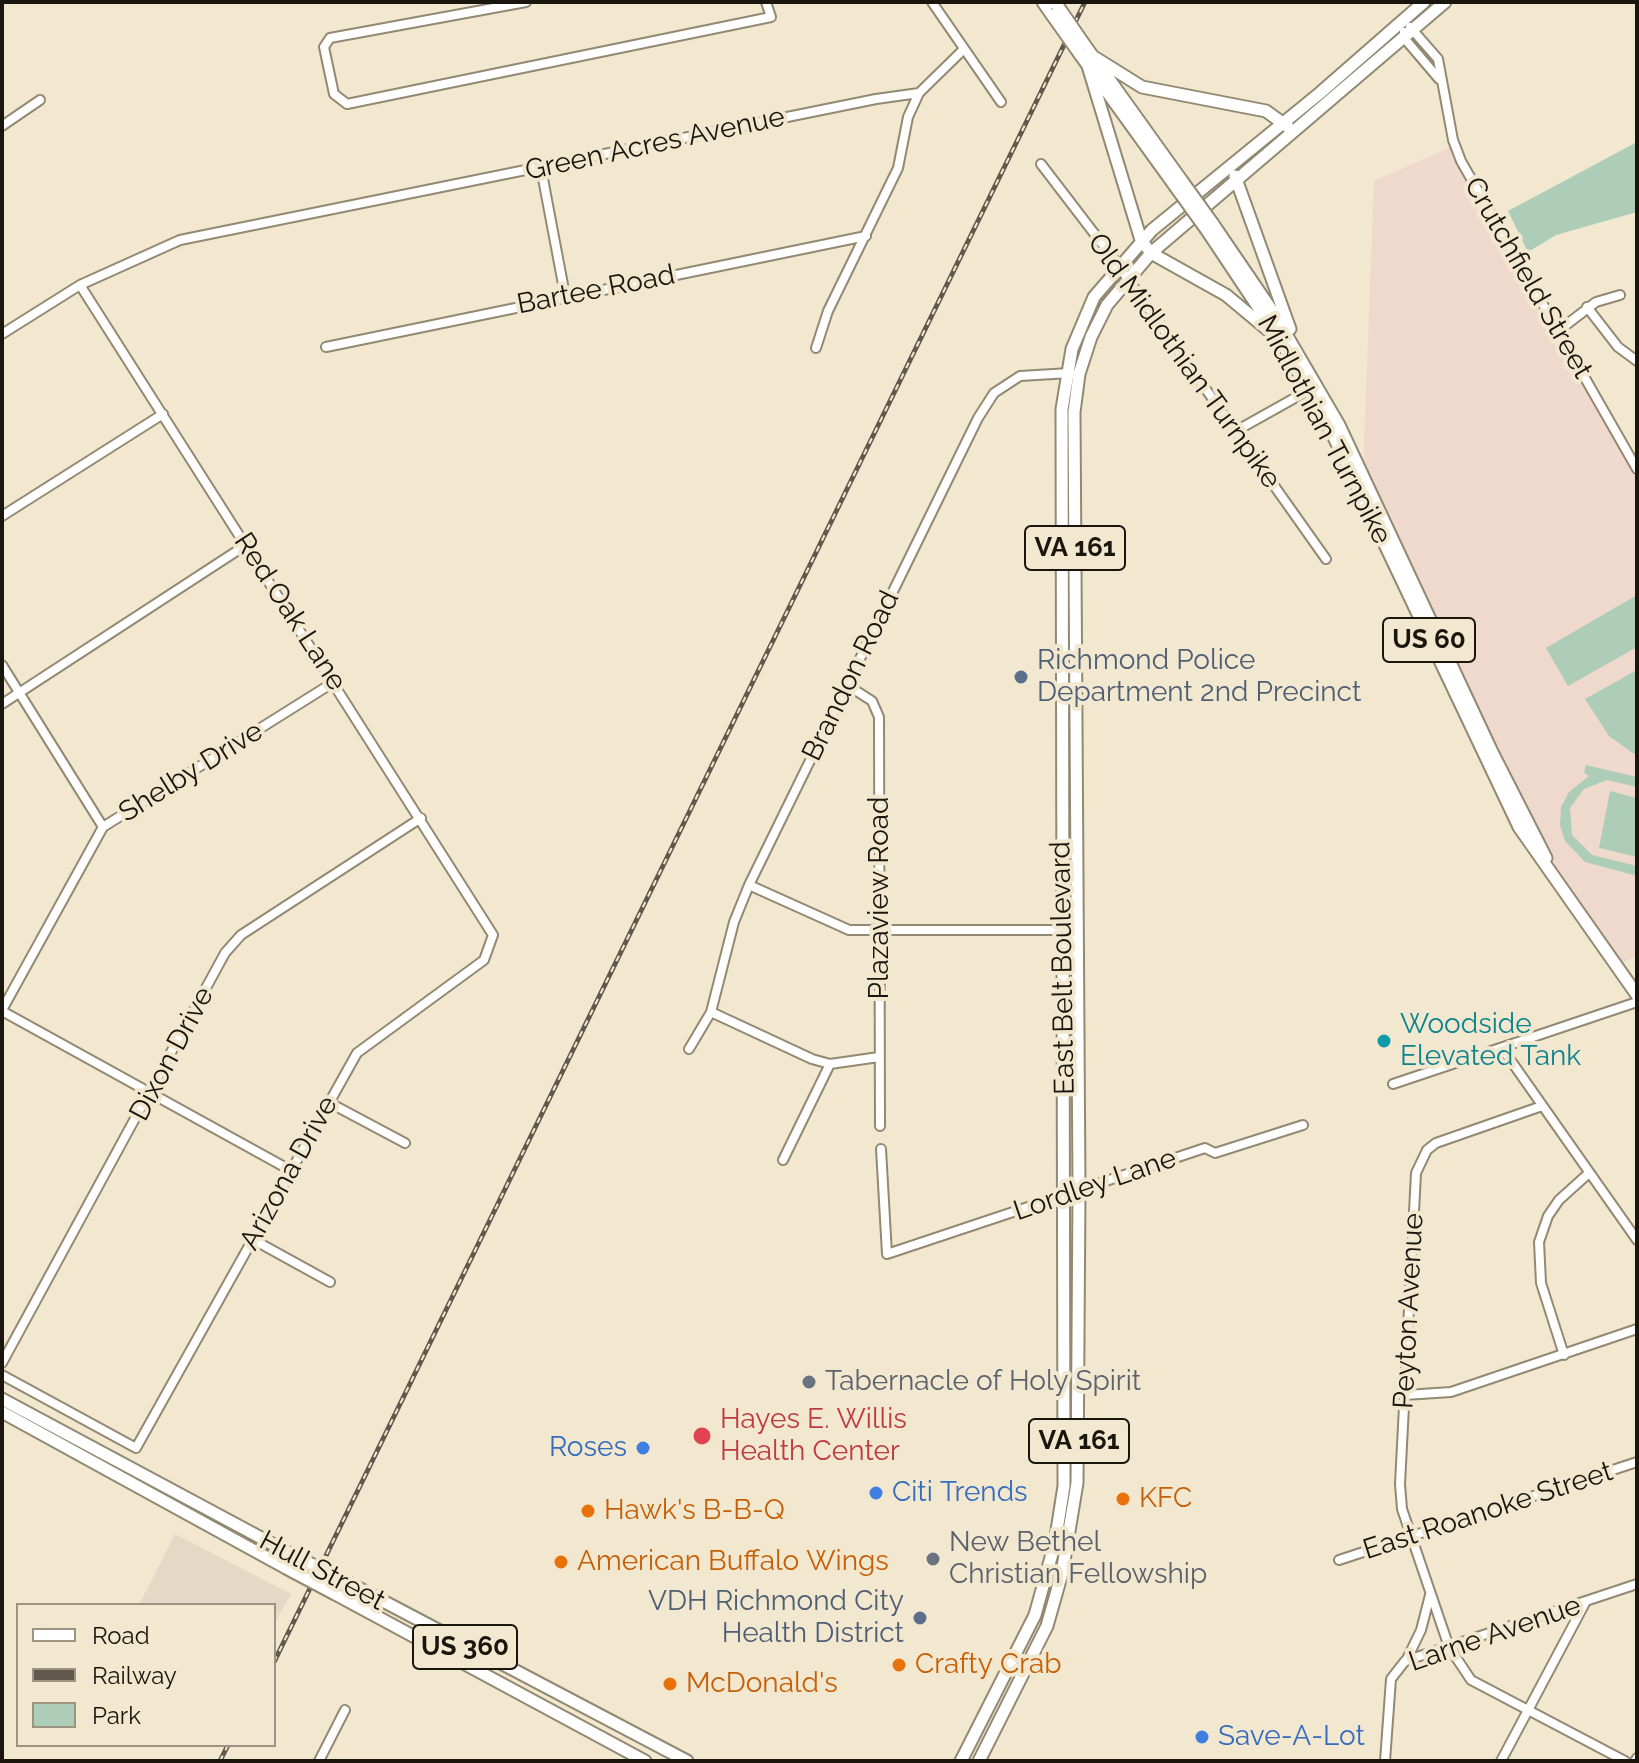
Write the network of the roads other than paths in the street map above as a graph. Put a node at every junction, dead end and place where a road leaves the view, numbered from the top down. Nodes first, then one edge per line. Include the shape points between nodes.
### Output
1 (526, 2) edge
2 (766, 2) edge
3 (932, 2) edge
4 (1043, 2) edge
5 (1424, 2) edge
6 (1445, 2) edge
7 (1054, 7) edge
8 (1401, 21) junction
9 (1415, 30) junction
10 (1405, 39) junction
11 (964, 49) junction
12 (1091, 62) junction
13 (1439, 79) junction
14 (919, 93) junction
15 (40, 100) dead end
16 (1001, 102) dead end
17 (1284, 122) junction
18 (2, 126) edge
19 (1293, 133) junction
20 (1041, 164) dead end
21 (541, 168) junction
22 (1227, 168) junction
23 (1238, 180) junction
24 (1209, 227) junction
25 (866, 236) junction
26 (1141, 240) junction
27 (1151, 253) junction
28 (1169, 266) junction
29 (1118, 267) junction
30 (1129, 276) junction
31 (80, 285) junction
32 (565, 295) junction
33 (1620, 295) dead end
34 (1587, 307) junction
35 (1558, 331) junction
36 (2, 334) edge
37 (1282, 343) junction
38 (326, 347) dead end
39 (816, 348) dead end
40 (1296, 349) junction
41 (1637, 361) edge
42 (1066, 372) junction
43 (1079, 374) junction
44 (1309, 390) junction
45 (163, 414) junction
46 (1234, 432) junction
47 (1636, 465) edge
48 (2, 516) edge
49 (246, 545) junction
50 (1326, 559) dead end
51 (2, 665) edge
52 (334, 682) junction
53 (847, 685) junction
54 (19, 693) junction
55 (2, 704) edge
56 (421, 818) junction
57 (103, 827) junction
58 (1559, 884) junction
59 (749, 885) junction
60 (1077, 930) junction
61 (1064, 931) junction
62 (879, 933) junction
63 (492, 942) joint
64 (1637, 995) edge
65 (1637, 1002) edge
66 (2, 1011) edge
67 (711, 1012) junction
68 (1502, 1048) junction
69 (689, 1049) dead end
70 (879, 1057) junction
71 (830, 1064) junction
72 (1393, 1084) dead end
73 (151, 1094) junction
74 (328, 1102) junction
75 (1542, 1106) junction
76 (1303, 1125) dead end
77 (880, 1126) dead end
78 (405, 1143) dead end
79 (881, 1149) dead end
80 (783, 1160) dead end
81 (290, 1170) junction
82 (1589, 1173) junction
83 (1079, 1190) junction
84 (1065, 1196) junction
85 (252, 1239) junction
86 (1637, 1240) edge
87 (330, 1282) dead end
88 (1637, 1329) edge
89 (1564, 1355) junction
90 (2, 1363) edge
91 (2, 1375) edge
92 (1405, 1395) junction
93 (2, 1399) edge
94 (2, 1412) edge
95 (1637, 1462) edge
96 (1411, 1537) junction
97 (1339, 1560) dead end
98 (1637, 1584) edge
99 (1430, 1594) junction
100 (1586, 1602) junction
101 (1449, 1647) junction
102 (1405, 1661) junction
103 (1529, 1708) junction
104 (345, 1710) dead end
105 (678, 1759) edge
106 (319, 1761) edge
107 (645, 1761) edge
108 (961, 1761) edge
109 (979, 1761) edge
110 (1385, 1761) edge
111 (1501, 1761) edge
112 (1625, 1761) edge

1 - 2 street via 330,38 324,47 334,94 347,104 771,17
3 - 11 street
4 - 7 main road, Midlothian Turnpike / US 60
5 - 8 main road, VA 161
6 - 9 main road, VA 161
7 - 12 main road, Midlothian Turnpike / US 60, bridge
8 - 9 street, Crutchfield Street
8 - 10 street, Crutchfield Street
8 - 17 main road, VA 161
9 - 10 main road, VA 161
9 - 13 street, Crutchfield Street via 1438,59
10 - 13 street, Crutchfield Street
10 - 19 main road, VA 161
11 - 14 street
11 - 16 street
12 - 17 main road via 1142,87 1266,111
12 - 24 main road, Midlothian Turnpike / US 60, bridge
12 - 26 main road
13 - 35 street, Crutchfield Street via 1458,155
14 - 21 street, Green Acres Avenue
14 - 25 street via 908,117 898,168
15 - 18 street
17 - 19 main road
17 - 22 main road, VA 161
19 - 23 main road, VA 161
20 - 29 street, Old Midlothian Turnpike
21 - 31 street, Green Acres Avenue via 180,240
21 - 32 street
22 - 23 main road
22 - 26 main road, East Belt Boulevard / VA 161
23 - 27 main road, East Belt Boulevard / VA 161
23 - 40 main road
24 - 37 main road, Midlothian Turnpike / US 60
24 - 40 main road, Midlothian Turnpike / US 60
25 - 32 street, Bartee Road
25 - 39 street via 828,311
26 - 27 main road
26 - 29 main road, East Belt Boulevard / VA 161
27 - 28 main road
27 - 30 main road, East Belt Boulevard / VA 161
28 - 30 main road via 1153,265
28 - 37 main road via 1238,303
29 - 30 street, Old Midlothian Turnpike
29 - 42 main road, East Belt Boulevard / VA 161 via 1086,311
30 - 43 main road, East Belt Boulevard / VA 161 via 1098,320
30 - 46 street, Old Midlothian Turnpike
31 - 36 street, Green Acres Avenue
31 - 45 street, Red Oak Lane
32 - 38 street, Bartee Road
33 - 34 street
34 - 35 street
34 - 41 street via 1618,347
35 - 47 street, Crutchfield Street
37 - 44 main road, Midlothian Turnpike / US 60
40 - 58 main road, Midlothian Turnpike / US 60 via 1351,449
42 - 43 street, Brandon Road
42 - 53 street, Brandon Road via 1020,376 994,393
42 - 61 main road, East Belt Boulevard / VA 161
43 - 60 main road, East Belt Boulevard / VA 161 via 1074,412
44 - 46 street
44 - 58 main road, Midlothian Turnpike / US 60 via 1505,801 1526,841
45 - 48 street
45 - 49 street, Red Oak Lane
46 - 50 street, Old Midlothian Turnpike
49 - 52 street, Red Oak Lane
49 - 54 street
51 - 54 street
52 - 56 street, Red Oak Lane
52 - 57 street, Shelby Drive
53 - 59 street, Brandon Road
53 - 62 street, Plazaview Road via 872,701 879,717
54 - 55 street
54 - 57 street
56 - 63 street, Red Oak Lane via 491,927
56 - 73 street, Dixon Drive via 232,944
57 - 66 street, Shelby Drive
58 - 64 main road, Midlothian Turnpike / US 60
59 - 62 street via 840,928
59 - 67 street, Brandon Road
60 - 61 street
60 - 83 main road, East Belt Boulevard / VA 161
61 - 62 street
61 - 84 main road, East Belt Boulevard / VA 161
62 - 70 street, Plazaview Road
63 - 74 street, Arizona Drive via 484,960 357,1053
65 - 68 street
66 - 73 street
67 - 69 street, Brandon Road
67 - 71 street via 796,1054
68 - 72 street
68 - 75 street
70 - 71 street
70 - 77 street, Plazaview Road
71 - 80 street
73 - 81 street
73 - 90 street, Dixon Drive
74 - 78 street
74 - 81 street, Arizona Drive
75 - 82 street
75 - 92 street, Peyton Avenue via 1436,1143 1421,1159 1414,1197
76 - 83 street, Lordley Lane via 1215,1153 1205,1148
79 - 84 street, Lordley Lane via 887,1254
81 - 85 street, Arizona Drive
82 - 86 street
82 - 89 street via 1559,1200 1539,1242 1541,1283
83 - 84 street, Lordley Lane
83 - 109 main road, East Belt Boulevard / VA 161 via 1079,1453 1074,1513 1039,1647
84 - 108 main road, East Belt Boulevard / VA 161 via 1066,1453 1061,1513 1032,1624
85 - 87 street
85 - 91 street, Arizona Drive via 136,1448
88 - 89 street
89 - 92 street via 1451,1392
92 - 96 street, Peyton Avenue via 1400,1484
93 - 105 main road, Hull Street / US 360, bridge
94 - 107 main road, Hull Street / US 360, bridge
95 - 96 street, East Roanoke Street
96 - 97 street, East Roanoke Street
96 - 99 street, Peyton Avenue
98 - 100 street, Larne Avenue
99 - 101 street, Peyton Avenue
99 - 102 street via 1421,1630
100 - 101 street, Larne Avenue
100 - 103 street
101 - 102 street, Larne Avenue
101 - 103 street, Peyton Avenue via 1471,1680
102 - 110 street, Larne Avenue via 1391,1679
103 - 111 street
103 - 112 street, Peyton Avenue
104 - 106 street

